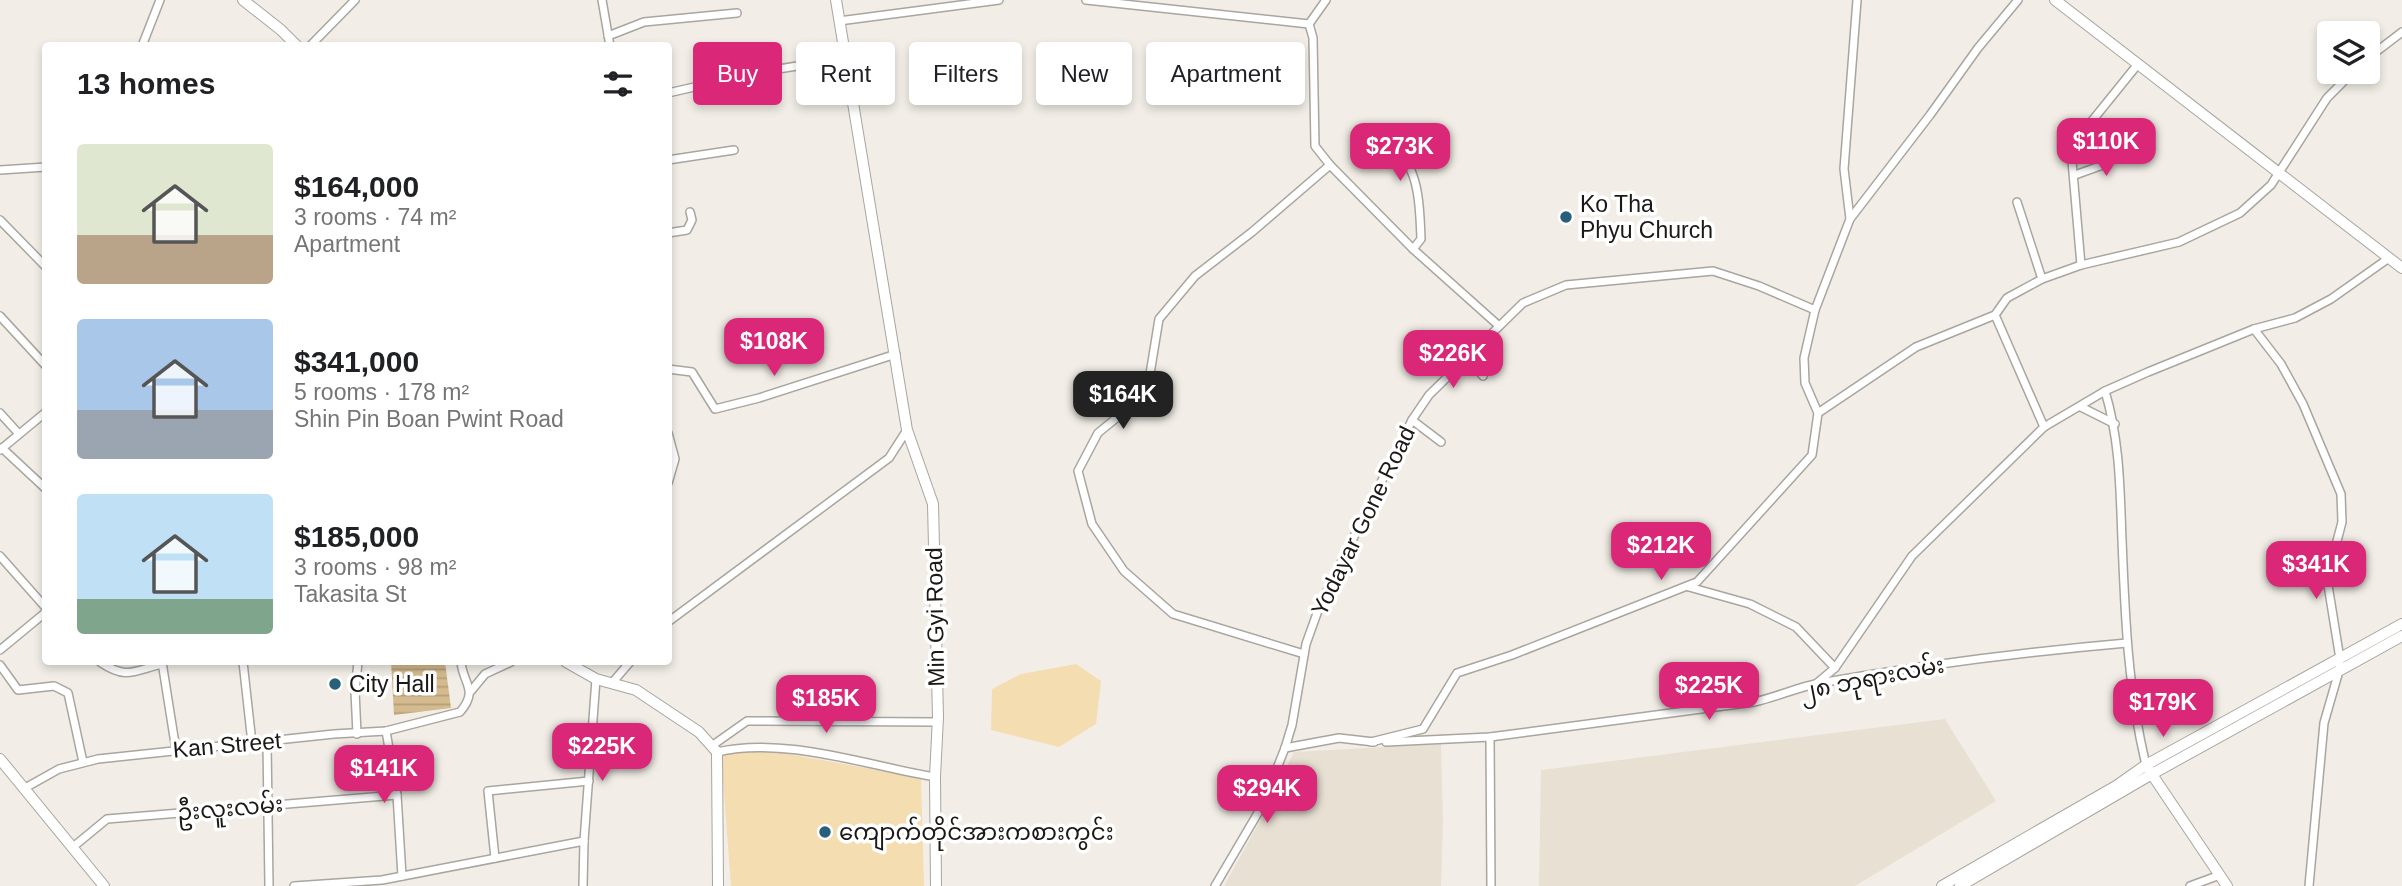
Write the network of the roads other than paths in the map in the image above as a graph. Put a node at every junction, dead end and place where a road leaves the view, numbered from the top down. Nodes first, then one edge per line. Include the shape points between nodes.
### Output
1 (160, 0) edge
2 (243, 0) edge
3 (355, 0) edge
4 (601, 0) edge
5 (836, 0) edge
6 (999, 0) edge
7 (1086, 0) edge
8 (1326, 0) edge
9 (1857, 0) edge
10 (2018, 0) edge
11 (2055, 0) edge
12 (737, 13) dead end
13 (839, 21) junction
14 (1309, 24) junction
15 (2402, 32) edge
16 (608, 36) junction
17 (144, 42) edge
18 (293, 42) edge
19 (314, 42) edge
20 (609, 42) edge
21 (843, 42) edge
22 (2380, 49) edge
23 (2138, 64) junction
24 (796, 66) edge
25 (2341, 84) edge
26 (672, 92) edge
27 (854, 105) edge
28 (1359, 138) dead end
29 (734, 150) dead end
30 (2119, 151) dead end
31 (672, 159) edge
32 (1330, 165) junction
33 (42, 167) edge
34 (0, 170) edge
35 (2278, 174) junction
36 (2074, 175) junction
37 (2017, 202) dead end
38 (690, 212) dead end
39 (1850, 219) junction
40 (0, 220) edge
41 (672, 232) edge
42 (1413, 249) junction
43 (2389, 258) junction
44 (42, 263) edge
45 (2081, 265) junction
46 (2402, 268) edge
47 (2042, 279) junction
48 (1815, 310) junction
49 (1995, 315) junction
50 (0, 316) edge
51 (1498, 325) junction
52 (2254, 330) junction
53 (896, 354) junction
54 (1467, 357) junction
55 (42, 362) edge
56 (672, 370) edge
57 (1483, 376) dead end
58 (2105, 391) junction
59 (2081, 407) junction
60 (0, 413) edge
61 (1818, 413) junction
62 (42, 415) edge
63 (1412, 420) junction
64 (2115, 424) junction
65 (2044, 427) junction
66 (907, 430) junction
67 (19, 434) junction
68 (1441, 442) dead end
69 (672, 446) edge
70 (1, 449) edge
71 (672, 472) edge
72 (42, 485) edge
73 (0, 556) edge
74 (1688, 586) junction
75 (42, 605) edge
76 (42, 613) edge
77 (672, 619) edge
78 (2402, 624) edge
79 (2402, 636) edge
80 (2127, 643) junction
81 (0, 650) edge
82 (1304, 654) junction
83 (2340, 659) junction
84 (0, 665) edge
85 (105, 665) edge
86 (142, 665) edge
87 (162, 665) edge
88 (243, 665) edge
89 (358, 665) edge
90 (462, 665) edge
91 (504, 665) edge
92 (571, 665) edge
93 (627, 665) edge
94 (1835, 668) junction
95 (2339, 671) junction
96 (596, 679) junction
97 (612, 683) junction
98 (1817, 684) junction
99 (471, 691) junction
100 (937, 722) junction
101 (386, 731) junction
102 (357, 734) junction
103 (1490, 737) junction
104 (268, 742) junction
105 (1371, 742) junction
106 (252, 743) junction
107 (1284, 748) junction
108 (715, 749) junction
109 (176, 750) junction
110 (0, 759) edge
111 (83, 762) junction
112 (2149, 769) junction
113 (935, 777) junction
114 (589, 781) junction
115 (25, 788) junction
116 (397, 795) junction
117 (269, 804) junction
118 (584, 841) junction
119 (73, 847) junction
120 (495, 858) junction
121 (2220, 875) junction
122 (402, 876) junction
123 (104, 886) edge
124 (269, 886) edge
125 (294, 886) edge
126 (583, 886) edge
127 (718, 886) edge
128 (936, 886) edge
129 (1215, 886) edge
130 (1491, 886) edge
131 (1942, 886) edge
132 (1960, 886) edge
133 (2190, 886) edge
134 (2227, 886) edge
135 (2309, 886) edge

1 - 17 street
2 - 18 main road
3 - 19 street
4 - 16 street
5 - 13 main road, Min Gyi Road
6 - 13 street
7 - 14 street
8 - 14 street
9 - 39 street via 1844,169
10 - 39 street
11 - 23 main road
12 - 16 street via 643,22
13 - 21 main road, Min Gyi Road
14 - 32 street via 1315,146
15 - 22 street
16 - 20 street
23 - 35 main road
23 - 36 street via 2075,142
24 - 26 street
25 - 35 street
27 - 53 main road, Min Gyi Road
28 - 42 street via 1403,159 1412,174 1421,239
29 - 31 street
30 - 36 street via 2100,166
32 - 42 street
32 - 82 street via 1195,276 1166,311 1159,320 1149,380 1131,406 1098,433 1078,471 1092,524 1124,571 1173,614
33 - 34 street
35 - 43 main road
35 - 45 street via 2240,213 2179,242
36 - 45 street
37 - 47 street
38 - 41 street via 687,230
39 - 48 street
40 - 44 street
42 - 51 street
43 - 46 main road
43 - 52 street via 2332,299 2295,318
45 - 47 street
47 - 49 street via 2007,298
48 - 51 street, Yodayar Gone Road via 1713,271 1566,285 1523,303
48 - 61 street via 1804,358 1805,383
49 - 61 street via 1916,347
49 - 65 street
50 - 55 street
51 - 54 street, Yodayar Gone Road
52 - 58 street
52 - 83 street via 2281,364 2303,404 2340,494 2342,522 2327,579
53 - 56 street via 715,409 692,372
53 - 66 main road, Min Gyi Road
54 - 57 street
54 - 63 street, Yodayar Gone Road via 1429,395
58 - 59 street
58 - 64 street
59 - 64 street
59 - 65 street
60 - 67 street
61 - 74 street via 1812,455
62 - 67 street
63 - 68 street
63 - 82 street, Yodayar Gone Road via 1320,605
64 - 80 street
65 - 94 street via 1912,556
66 - 77 street via 889,458
66 - 100 main road, Min Gyi Road via 933,504
67 - 70 street
69 - 71 street via 676,460
70 - 72 street
73 - 75 street
74 - 94 street via 1750,604 1796,627
74 - 105 street via 1457,673 1423,729
76 - 81 street
78 - 83 main road
79 - 95 main road
80 - 98 street, ၂၈ ဘုရားလမ်း via 2011,654
80 - 112 street via 2137,726
82 - 107 street, Yodayar Gone Road
83 - 95 street
83 - 112 main road
84 - 111 street via 18,690 54,686 68,693
85 - 86 street via 117,673
87 - 109 street
88 - 106 street
89 - 102 street
90 - 99 street
91 - 99 street, Kan Street via 485,674
92 - 96 main road
93 - 97 street
94 - 98 street
95 - 112 main road
95 - 135 street via 2324,723
96 - 97 main road
96 - 114 street
97 - 108 main road via 636,690 699,732
98 - 103 street, ၂၈ ဘုရားလမ်း via 1754,702
99 - 101 street, Kan Street via 460,712
100 - 108 street via 747,721
100 - 113 main road, Min Gyi Road
101 - 102 street, Kan Street
101 - 116 street
102 - 104 street, Kan Street
103 - 105 street, ၂၈ ဘုရားလမ်း
103 - 130 street
104 - 106 street, Kan Street
104 - 117 street
105 - 107 street, ၂၈ ဘုရားလမ်း via 1339,738
106 - 109 street, Kan Street
107 - 129 street, Yodayar Gone Road via 1262,806
108 - 113 street via 778,748
108 - 127 main road
109 - 111 street, Kan Street
110 - 115 main road
111 - 115 street, Kan Street
112 - 121 main road
112 - 131 main road
112 - 132 main road
113 - 128 main road, Min Gyi Road
114 - 118 street
114 - 120 street via 488,791
115 - 119 main road
116 - 117 street, ဦးလူးလမ်း
116 - 122 street
117 - 119 street, ဦးလူးလမ်း via 107,819
117 - 124 street
118 - 120 street
118 - 126 street
119 - 123 main road
120 - 122 street
121 - 133 street
121 - 134 main road
122 - 125 street

